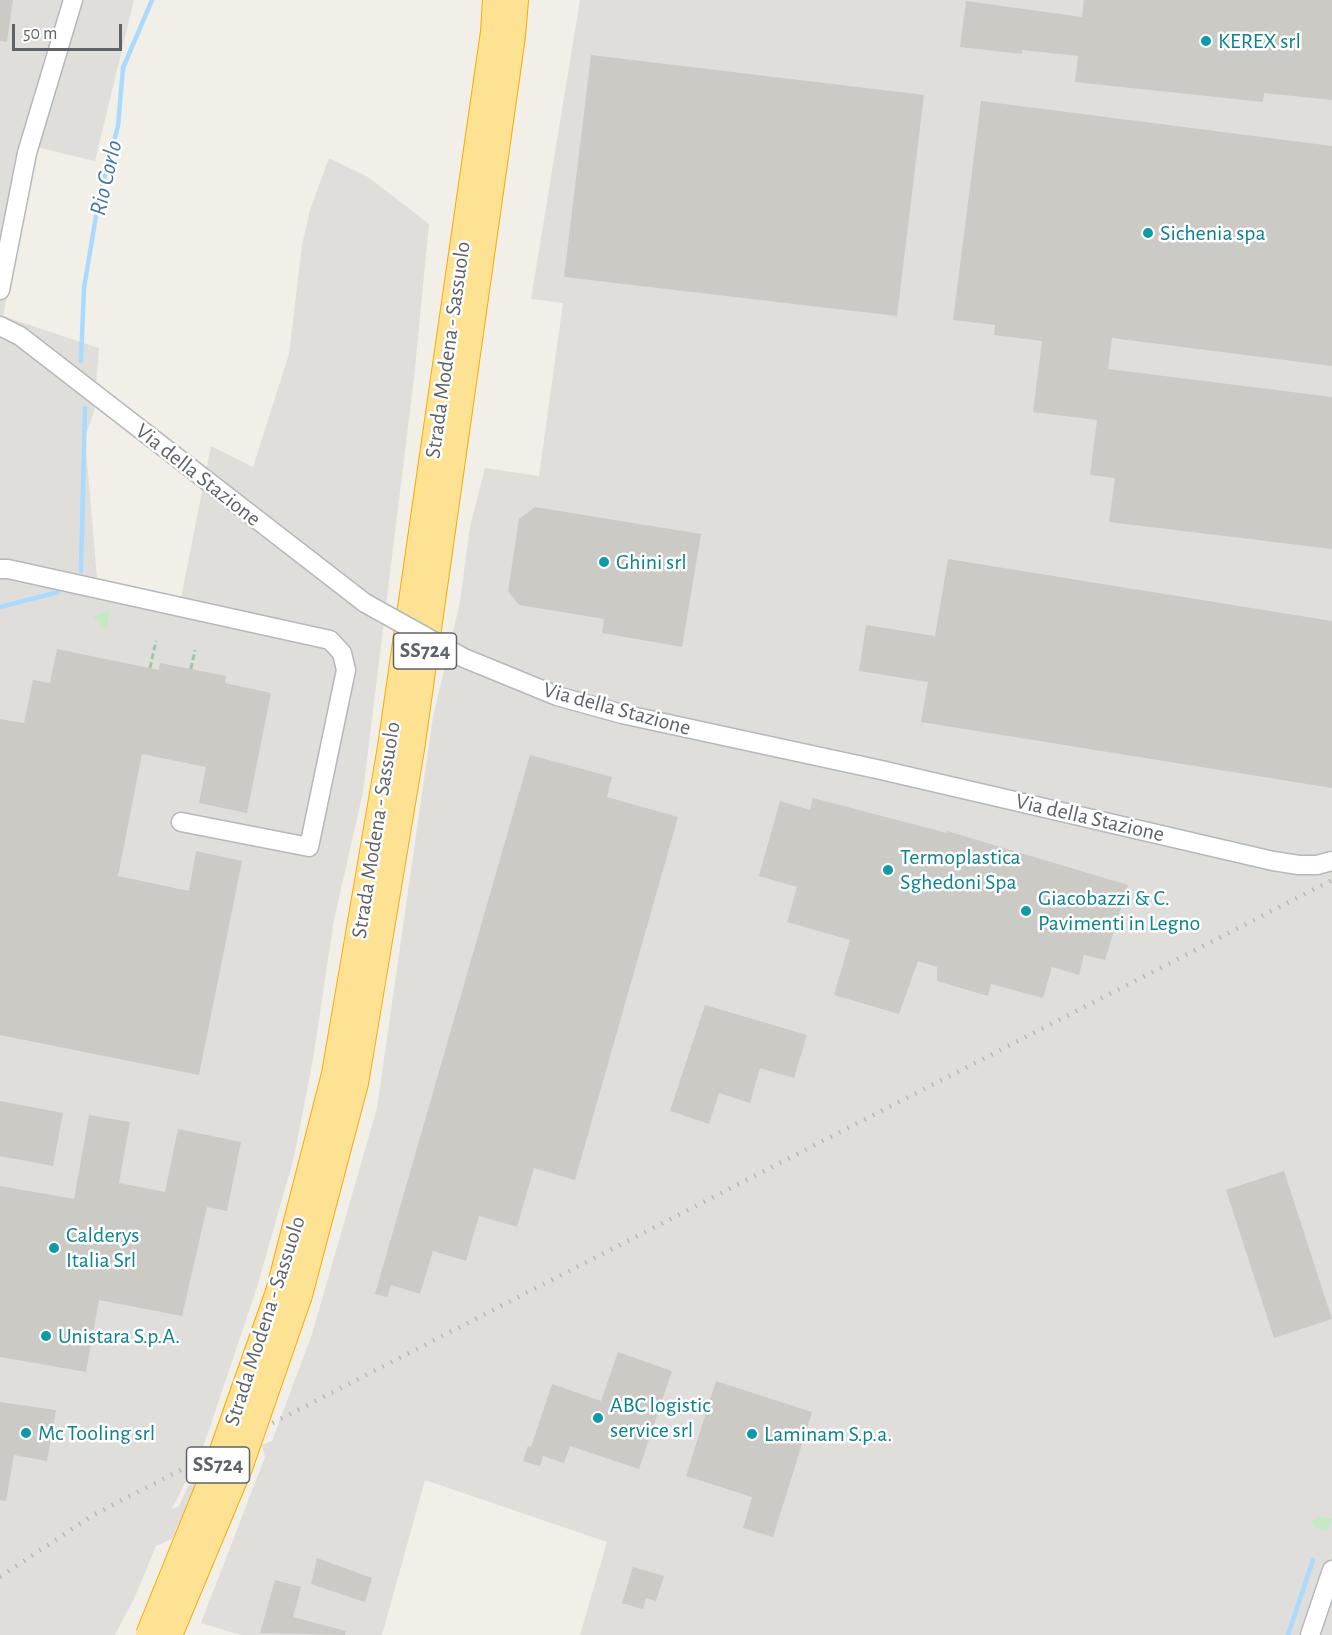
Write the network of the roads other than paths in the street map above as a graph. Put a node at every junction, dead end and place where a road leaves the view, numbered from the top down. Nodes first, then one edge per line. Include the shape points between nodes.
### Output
1 (74, 0) edge
2 (496, 0) edge
3 (515, 0) edge
4 (0, 290) edge
5 (0, 326) edge
6 (3, 567) edge
7 (181, 822) dead end
8 (1332, 861) edge
9 (289, 1294) junction
10 (1332, 1570) edge
11 (149, 1635) edge
12 (169, 1635) edge
13 (1310, 1635) edge

1 - 4 street via 27,153
2 - 9 highway, Strada Modena - Sassuolo / SS724 via 387,770 335,1074
3 - 9 highway, Strada Modena - Sassuolo / SS724 via 411,749 355,1083
5 - 8 street, Via della Stazione, bridge via 20,336 365,603 483,668 558,696 622,714 1273,861 1299,865
6 - 7 street via 330,640 342,653 346,670 309,847
9 - 11 highway, Strada Modena - Sassuolo / SS724, bridge
9 - 12 highway, Strada Modena - Sassuolo / SS724, bridge via 240,1465
10 - 13 street

